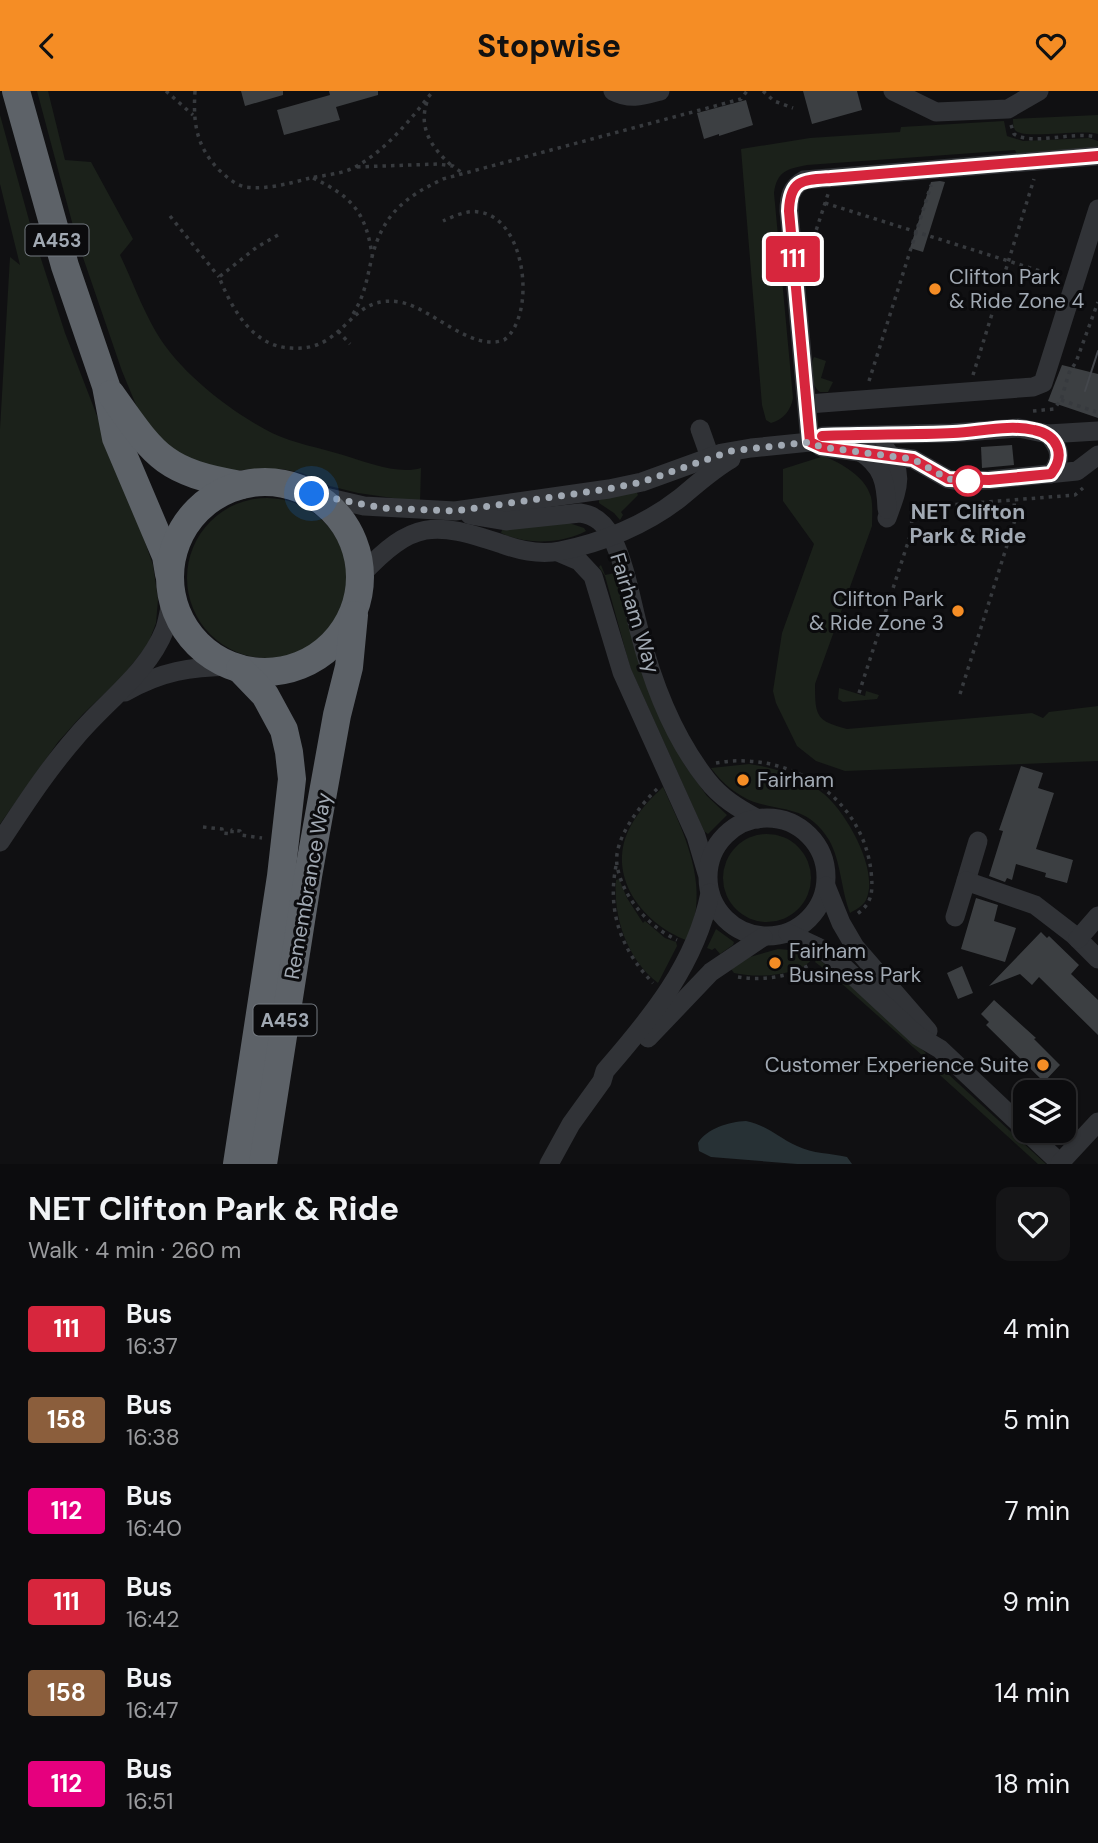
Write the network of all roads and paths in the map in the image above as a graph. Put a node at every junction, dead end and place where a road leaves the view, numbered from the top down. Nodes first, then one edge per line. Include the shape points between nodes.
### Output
1 (16, 91) edge
2 (166, 91) edge
3 (195, 91) edge
4 (433, 91) edge
5 (613, 91) edge
6 (660, 91) edge
7 (747, 91) edge
8 (764, 91) edge
9 (893, 91) edge
10 (1039, 91) edge
11 (429, 96) junction
12 (793, 108) dead end
13 (1011, 108) junction
14 (194, 116) junction
15 (1098, 138) edge
16 (1098, 156) edge
17 (1039, 161) junction
18 (453, 166) junction
19 (355, 167) junction
20 (936, 170) junction
21 (463, 174) junction
22 (312, 178) junction
23 (831, 178) junction
24 (825, 203) junction
25 (1098, 209) edge
26 (170, 216) dead end
27 (443, 221) dead end
28 (918, 232) junction
29 (278, 235) dead end
30 (809, 255) dead end
31 (372, 257) junction
32 (1009, 261) junction
33 (219, 277) junction
34 (1075, 282) junction
35 (348, 321) junction
36 (338, 331) junction
37 (350, 345) dead end
38 (106, 386) junction
39 (974, 390) junction
40 (868, 398) junction
41 (1061, 400) dead end
42 (808, 404) junction
43 (1098, 413) edge
44 (700, 429) dead end
45 (1098, 431) edge
46 (952, 433) junction
47 (1048, 434) junction
48 (810, 442) junction
49 (861, 443) junction
50 (751, 448) junction
51 (890, 454) junction
52 (1098, 455) edge
53 (710, 457) junction
54 (936, 472) junction
55 (1051, 474) junction
56 (1089, 483) dead end
57 (241, 485) junction
58 (312, 494) junction
59 (1014, 500) junction
60 (455, 511) junction
61 (611, 536) junction
62 (558, 552) junction
63 (360, 575) junction
64 (171, 588) junction
65 (355, 609) junction
66 (236, 667) junction
67 (859, 693) dead end
68 (960, 694) dead end
69 (112, 699) junction
70 (713, 763) dead end
71 (660, 786) dead end
72 (758, 818) junction
73 (203, 827) dead end
74 (262, 838) dead end
75 (978, 841) dead end
76 (0, 842) edge
77 (617, 864) junction
78 (966, 881) junction
79 (709, 884) junction
80 (826, 885) junction
81 (854, 916) dead end
82 (1098, 916) edge
83 (955, 918) dead end
84 (788, 933) junction
85 (763, 937) junction
86 (1078, 939) junction
87 (694, 947) junction
88 (822, 950) junction
89 (1098, 959) edge
90 (722, 962) junction
91 (658, 988) dead end
92 (940, 1049) junction
93 (602, 1081) junction
94 (1013, 1118) edge
95 (1098, 1122) edge
96 (1039, 1143) edge
97 (1060, 1163) edge
98 (237, 1164) edge
99 (263, 1164) edge
100 (549, 1164) edge

1 - 38 highway, A453 via 65,266
2 - 14 path
3 - 14 path
4 - 11 path
5 - 6 street via 625,97
7 - 21 path via 741,99
8 - 12 path via 774,101
9 - 13 street via 936,112
10 - 13 street
11 - 18 path via 426,134
11 - 19 path via 393,136
13 - 15 path via 1011,129 1017,137
14 - 22 path via 208,157 238,184 252,187
16 - 17 street
17 - 20 street
17 - 32 path
18 - 19 path
18 - 21 path
19 - 22 path
20 - 23 street
20 - 28 path
21 - 31 path via 419,190 399,204
22 - 31 path via 353,203 366,227
23 - 24 path
23 - 42 street via 804,180 789,198
24 - 28 path
24 - 30 path
25 - 34 street
26 - 33 path
27 - 35 path via 482,212 500,222 514,242 521,267 522,303 517,324 507,337 487,342 396,302 370,304
28 - 32 path
28 - 40 path via 867,387
29 - 33 path
31 - 35 path via 364,295
32 - 34 path
32 - 39 path via 973,375
33 - 36 path via 254,335 276,348 316,346
34 - 39 street via 1043,383
35 - 36 path
36 - 37 path
38 - 57 highway, A453 via 160,457 204,479
38 - 64 highway, A453 via 116,438 166,556
39 - 40 street
40 - 42 street
41 - 43 path
42 - 48 street
44 - 53 street
45 - 47 street
46 - 47 street via 1019,428
46 - 49 street
46 - 54 street via 933,449 931,464
47 - 55 street via 1060,457
48 - 49 street via 822,436
48 - 50 street
49 - 51 street
49 - 51 street via 885,484 887,517 898,484 897,465
50 - 53 street
50 - 61 street via 710,471 668,506
51 - 54 street via 913,459
52 - 55 street via 1077,471
53 - 60 street via 642,482
54 - 55 street via 958,481
56 - 59 path via 1075,495
57 - 58 highway via 278,482
57 - 64 highway via 217,494 182,530 173,554
58 - 60 street via 373,507
58 - 63 highway via 347,528 357,550
59 - 67 path via 911,508 912,530
59 - 68 path via 1015,520
60 - 61 street, Fairham Way via 506,521 585,514 597,518
61 - 62 street
61 - 72 street, Fairham Way via 649,665 678,731 707,781 723,797
62 - 63 street via 530,552 455,530 426,529 387,548
62 - 79 street, Fairham Way via 579,561 593,576 622,672 696,837
63 - 65 highway
64 - 66 highway via 178,615 193,639 214,657
64 - 69 street via 165,629 153,651
65 - 66 highway via 341,634 321,654 296,667 268,672
65 - 99 highway, Remembrance Way / A453 via 349,667 308,876
66 - 69 street via 164,673
66 - 98 highway, Remembrance Way / A453 via 265,695 284,730 292,779
69 - 76 street via 58,758
70 - 81 path via 772,763 810,778 835,797 861,834 870,859 872,896
71 - 77 path via 631,820
72 - 79 street via 736,827 719,842 709,864
72 - 80 street via 780,819 809,835 821,853
73 - 74 path
75 - 78 street
77 - 87 path via 625,888 648,920
77 - 91 path via 613,894 618,930 634,960
78 - 83 street
78 - 86 street via 1035,905
79 - 85 street via 715,907 724,918 748,934
79 - 87 street via 705,916
80 - 84 street via 817,909
80 - 92 street via 855,947
82 - 86 street
84 - 85 street
84 - 88 street
85 - 90 street
86 - 89 street
87 - 93 street via 664,999 605,1071
88 - 90 path via 808,966 777,977 735,977
88 - 92 street via 918,1036
90 - 93 street via 612,1077
92 - 94 street
93 - 100 street via 570,1124
95 - 97 street
96 - 97 street

